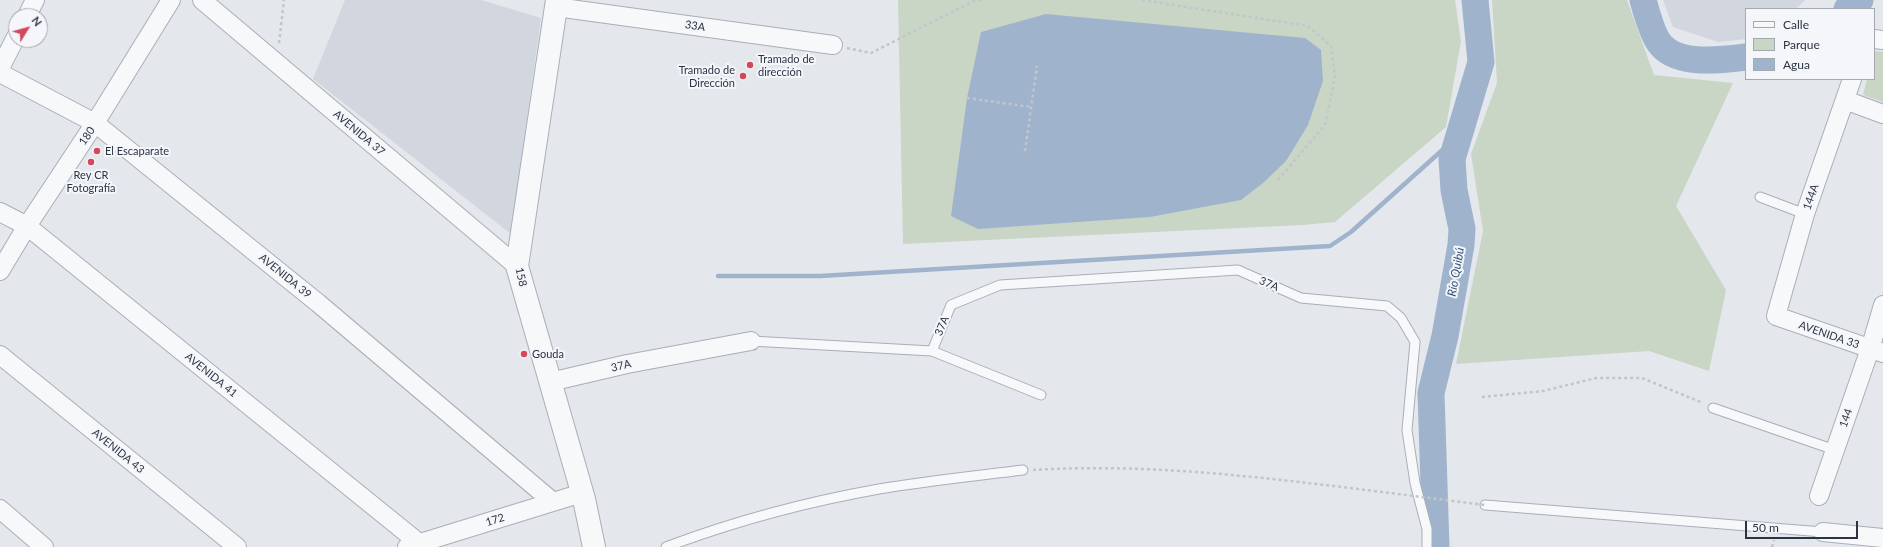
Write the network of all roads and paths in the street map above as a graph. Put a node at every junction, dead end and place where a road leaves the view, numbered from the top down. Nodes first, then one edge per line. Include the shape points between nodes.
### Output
1 (171, 0) edge
2 (202, 0) edge
3 (284, 0) edge
4 (984, 0) edge
5 (1142, 0) edge
6 (557, 4) edge
7 (833, 45) joint
8 (10, 48) edge
9 (276, 62) junction
10 (1037, 66) dead end
11 (0, 68) edge
12 (0, 73) edge
13 (1852, 80) edge
14 (966, 98) dead end
15 (1845, 100) junction
16 (1031, 107) junction
17 (1883, 114) edge
18 (95, 123) junction
19 (1025, 151) dead end
20 (1276, 182) dead end
21 (1760, 197) dead end
22 (0, 212) edge
23 (1805, 214) junction
24 (27, 226) junction
25 (517, 266) junction
26 (0, 271) edge
27 (1883, 305) edge
28 (1776, 316) joint
29 (751, 341) joint
30 (932, 351) junction
31 (1877, 351) edge
32 (0, 355) edge
33 (550, 382) junction
34 (1041, 395) dead end
35 (1482, 397) dead end
36 (1713, 408) joint
37 (1836, 450) junction
38 (1023, 470) joint
39 (582, 493) junction
40 (1819, 496) dead end
41 (553, 502) junction
42 (1485, 505) joint
43 (0, 509) edge
44 (1823, 532) joint
45 (1883, 538) edge
46 (413, 545) edge
47 (44, 547) edge
48 (237, 547) edge
49 (594, 547) edge
50 (666, 547) edge
51 (1427, 547) edge

1 - 18 street, 180
2 - 9 street, AVENIDA 37
3 - 9 path
4 - 7 path via 974,1 871,53
5 - 20 path via 1308,26 1331,46 1335,77 1325,125
6 - 7 street, 33A
6 - 25 street, 158
8 - 11 street
9 - 25 street, AVENIDA 37
10 - 16 path
12 - 18 street, AVENIDA 39
13 - 15 street, 144A
14 - 16 path
15 - 17 street
15 - 23 street, 144A
16 - 19 path
18 - 24 street, 180
18 - 41 street, AVENIDA 39 via 318,303
21 - 23 lane
22 - 24 street, AVENIDA 41
23 - 28 street, 144A
24 - 26 street, 180
24 - 46 street, AVENIDA 41
25 - 33 street, 158
27 - 31 street, 144
28 - 31 street, AVENIDA 33
29 - 30 lane, 37A
29 - 33 street, 37A via 627,364
30 - 34 lane, 37A
30 - 51 lane, 37A via 951,305 1000,284 1238,270 1301,298 1387,306 1402,318 1415,342 1407,430 1415,483 1427,529
31 - 37 street, 144
32 - 48 street, AVENIDA 43
33 - 39 street, 158
35 - 36 path via 1543,391 1596,378 1642,378
36 - 37 lane
37 - 40 street, 144
38 - 42 path, bridge via 1156,469 1374,490
38 - 50 lane via 880,489 787,508 708,531
39 - 41 street, 172
39 - 49 street, 158
41 - 46 street, 172
42 - 44 lane
43 - 47 street
44 - 45 street

